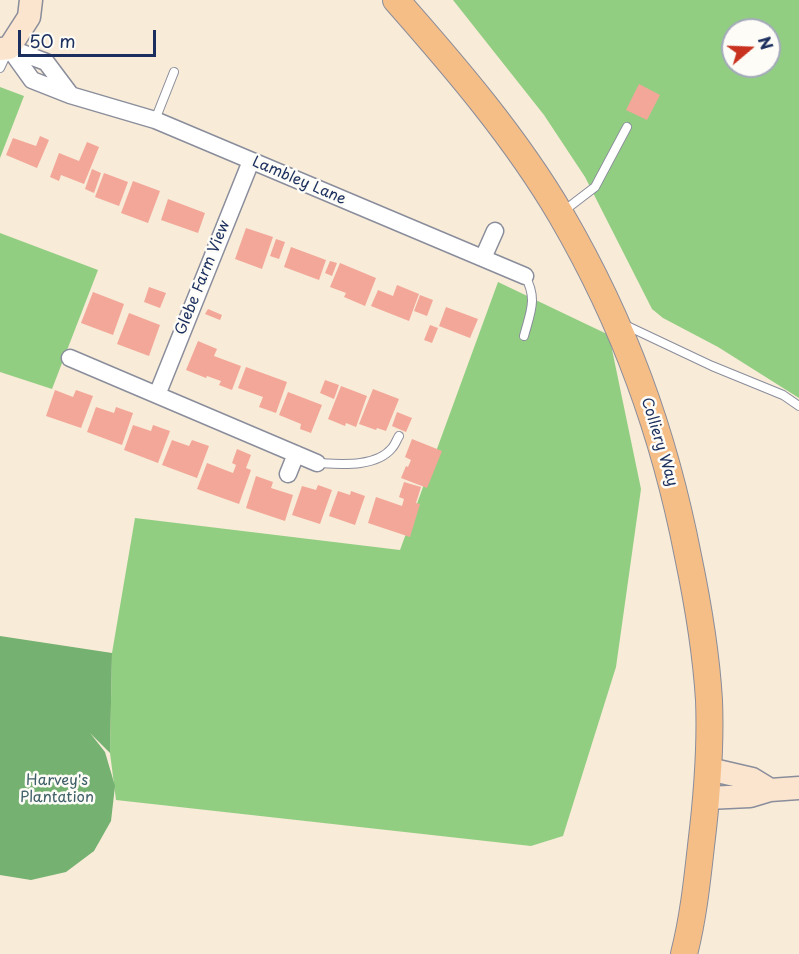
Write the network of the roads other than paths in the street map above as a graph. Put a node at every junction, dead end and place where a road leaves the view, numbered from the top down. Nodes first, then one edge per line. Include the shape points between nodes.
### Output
1 (24, 0) edge
2 (31, 0) edge
3 (396, 0) edge
4 (2, 52) edge
5 (174, 72) dead end
6 (155, 120) junction
7 (627, 127) dead end
8 (251, 161) junction
9 (560, 214) junction
10 (495, 231) dead end
11 (483, 258) junction
12 (525, 276) joint
13 (617, 322) junction
14 (524, 336) dead end
15 (70, 358) dead end
16 (157, 395) junction
17 (799, 406) edge
18 (399, 435) dead end
19 (296, 454) junction
20 (317, 463) joint
21 (288, 474) dead end
22 (709, 769) junction
23 (799, 788) edge
24 (770, 790) junction
25 (707, 798) junction
26 (684, 954) edge

1 - 4 street via 15,12
2 - 4 street via 29,17
3 - 9 main road, Colliery Way via 489,111
4 - 6 street, Lambley Lane via 32,80
5 - 6 lane
6 - 8 street, Lambley Lane
7 - 9 lane via 595,187
8 - 11 street, Lambley Lane
8 - 16 street, Glebe Farm View
9 - 13 main road, Colliery Way
10 - 11 street
11 - 12 street, Lambley Lane
12 - 14 lane via 533,303
13 - 17 lane via 783,395
13 - 22 main road, Colliery Way via 648,403 680,513 703,626
15 - 16 street
16 - 19 street
18 - 20 lane via 391,449 375,459
19 - 20 street
19 - 21 street
22 - 24 street via 752,778
22 - 25 main road, Colliery Way
23 - 24 street
24 - 25 street via 750,796
25 - 26 main road, Colliery Way

